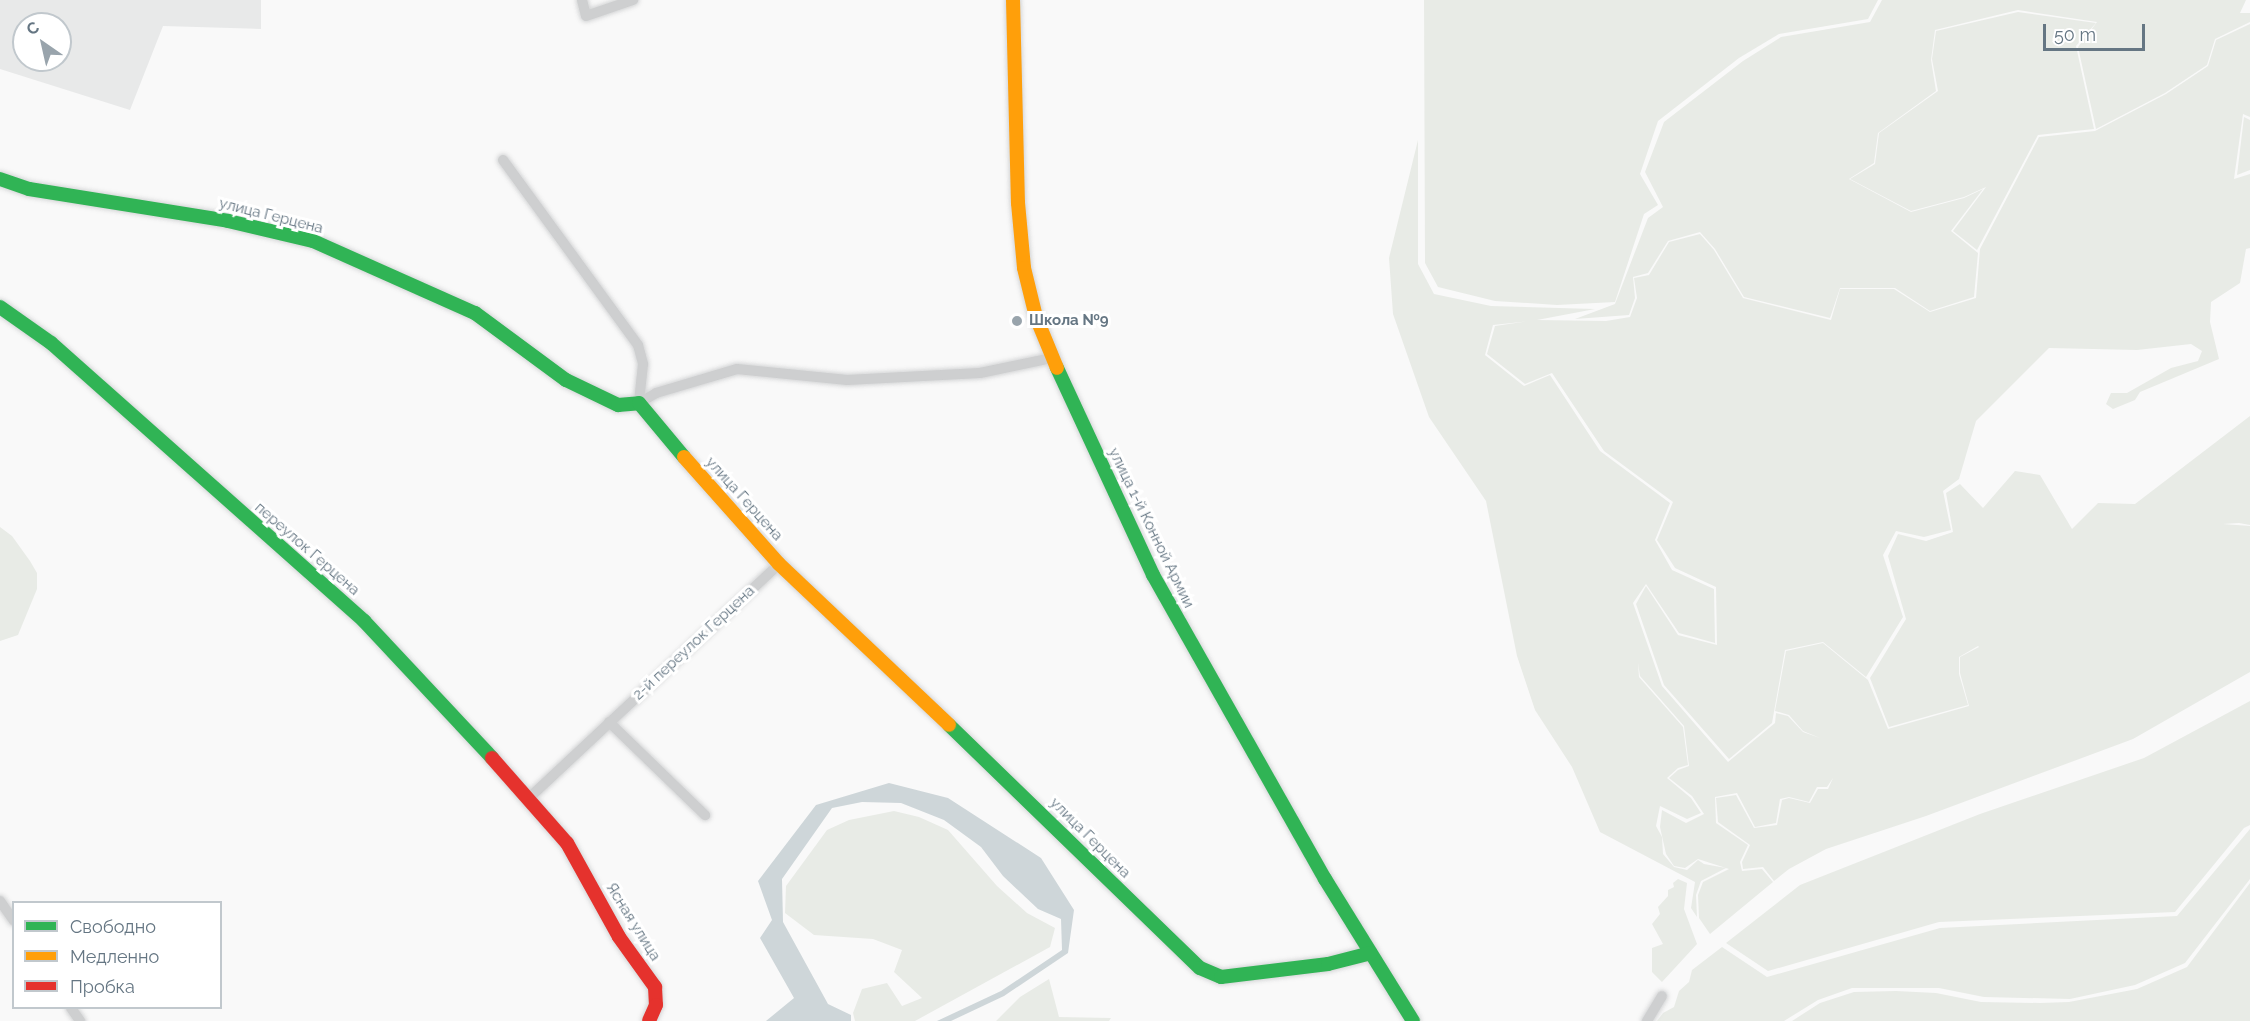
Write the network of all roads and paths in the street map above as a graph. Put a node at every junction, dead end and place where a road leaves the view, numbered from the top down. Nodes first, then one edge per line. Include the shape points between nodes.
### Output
1 (582, 0) edge
2 (633, 0) edge
3 (1013, 0) edge
4 (503, 160) dead end
5 (0, 178) edge
6 (0, 307) edge
7 (1052, 358) junction
8 (639, 403) junction
9 (779, 564) junction
10 (609, 722) junction
11 (528, 798) junction
12 (705, 815) dead end
13 (567, 843) joint
14 (0, 901) edge
15 (12, 918) edge
16 (1371, 953) junction
17 (1662, 996) dead end
18 (649, 1021) edge
19 (1413, 1021) edge
20 (1647, 1021) edge

1 - 2 street via 586,16
3 - 7 street, улица 1-й Конной Армии via 1017,203 1024,268 1036,317
4 - 8 street via 638,345 643,364
5 - 8 street, улица Герцена via 29,189 228,221 313,241 475,313 566,380 618,405
6 - 11 street, переулок Герцена via 51,343 364,621
7 - 8 street via 980,373 847,380 737,369 656,393
7 - 16 street, улица 1-й Конной Армии via 1153,575
8 - 9 street, улица Герцена
9 - 10 street, 2-й переулок Герцена
9 - 16 street, улица Герцена via 1200,968 1221,977 1328,964
10 - 11 street, 2-й переулок Герцена
10 - 12 street
11 - 13 street, переулок Герцена
13 - 18 street, Ясная улица via 619,937 654,987 656,1005
14 - 15 street
16 - 19 street, улица 1-й Конной Армии
17 - 20 street

